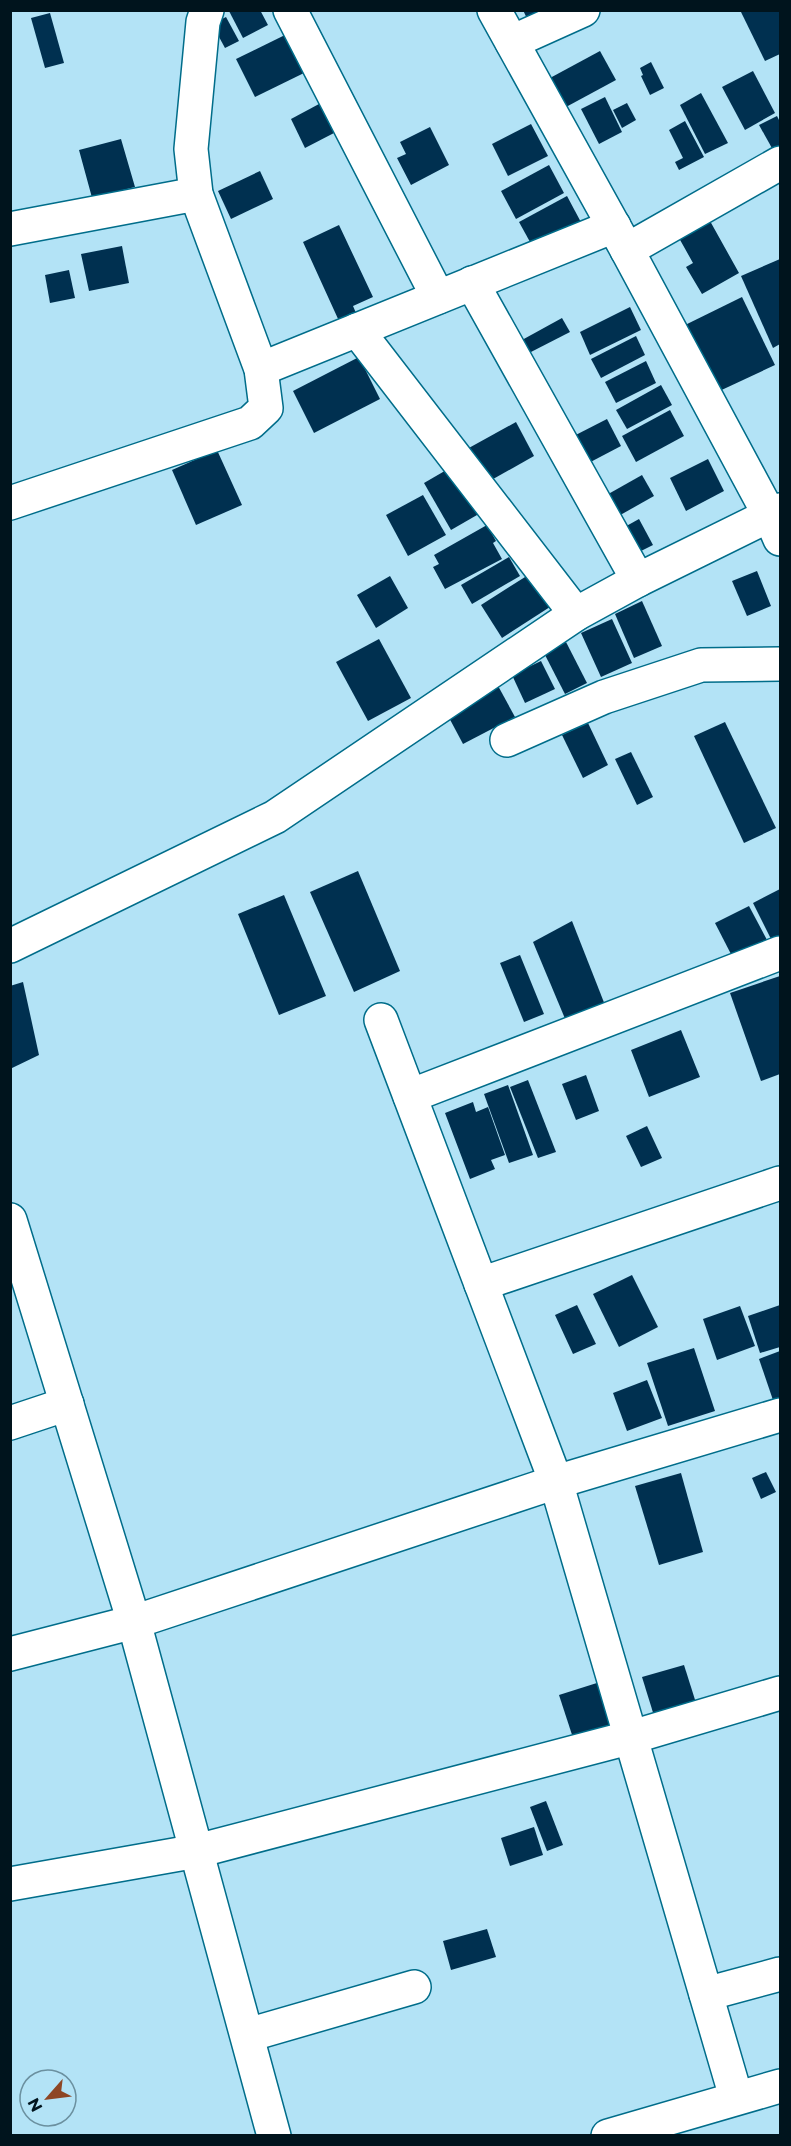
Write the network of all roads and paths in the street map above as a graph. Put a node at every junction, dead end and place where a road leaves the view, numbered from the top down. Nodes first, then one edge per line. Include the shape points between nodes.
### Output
1 (207, 10) edge
2 (290, 10) edge
3 (494, 10) edge
4 (583, 10) edge
5 (512, 42) junction
6 (780, 163) edge
7 (196, 194) junction
8 (12, 221) edge
9 (620, 238) junction
10 (472, 283) junction
11 (438, 297) junction
12 (357, 330) junction
13 (261, 369) junction
14 (10, 503) edge
15 (777, 522) edge
16 (638, 580) junction
17 (576, 614) junction
18 (780, 664) edge
19 (507, 740) dead end
20 (10, 946) edge
21 (780, 953) edge
22 (381, 1020) dead end
23 (410, 1096) junction
24 (780, 1183) edge
25 (10, 1221) edge
26 (481, 1284) junction
27 (68, 1404) junction
28 (780, 1414) edge
29 (10, 1423) edge
30 (556, 1482) junction
31 (134, 1622) junction
32 (10, 1654) edge
33 (780, 1693) edge
34 (632, 1737) junction
35 (197, 1851) junction
36 (10, 1884) edge
37 (780, 1974) edge
38 (414, 1987) dead end
39 (706, 1994) junction
40 (248, 2035) junction
41 (780, 2086) edge
42 (736, 2097) junction
43 (273, 2136) edge
44 (608, 2136) edge

1 - 7 street via 191,149
2 - 11 street
3 - 5 street
4 - 5 street
5 - 9 street
6 - 9 street
7 - 8 street
7 - 13 street
9 - 10 street
9 - 15 street
10 - 11 street
10 - 16 street
11 - 12 street
12 - 13 street
12 - 17 street
13 - 14 street via 266,408 250,423
15 - 16 street
16 - 17 street
17 - 20 street via 275,817
18 - 19 street via 701,665 604,696
21 - 23 street
22 - 23 street
23 - 26 street
24 - 26 street
25 - 27 street
26 - 30 street
27 - 29 street
27 - 31 street
28 - 30 street
30 - 31 street
30 - 34 street
31 - 32 street
31 - 35 street
33 - 34 street
34 - 35 street
34 - 39 street
35 - 36 street
35 - 40 street
37 - 39 street
38 - 40 street
39 - 42 street
40 - 43 street
41 - 42 street
42 - 44 street

